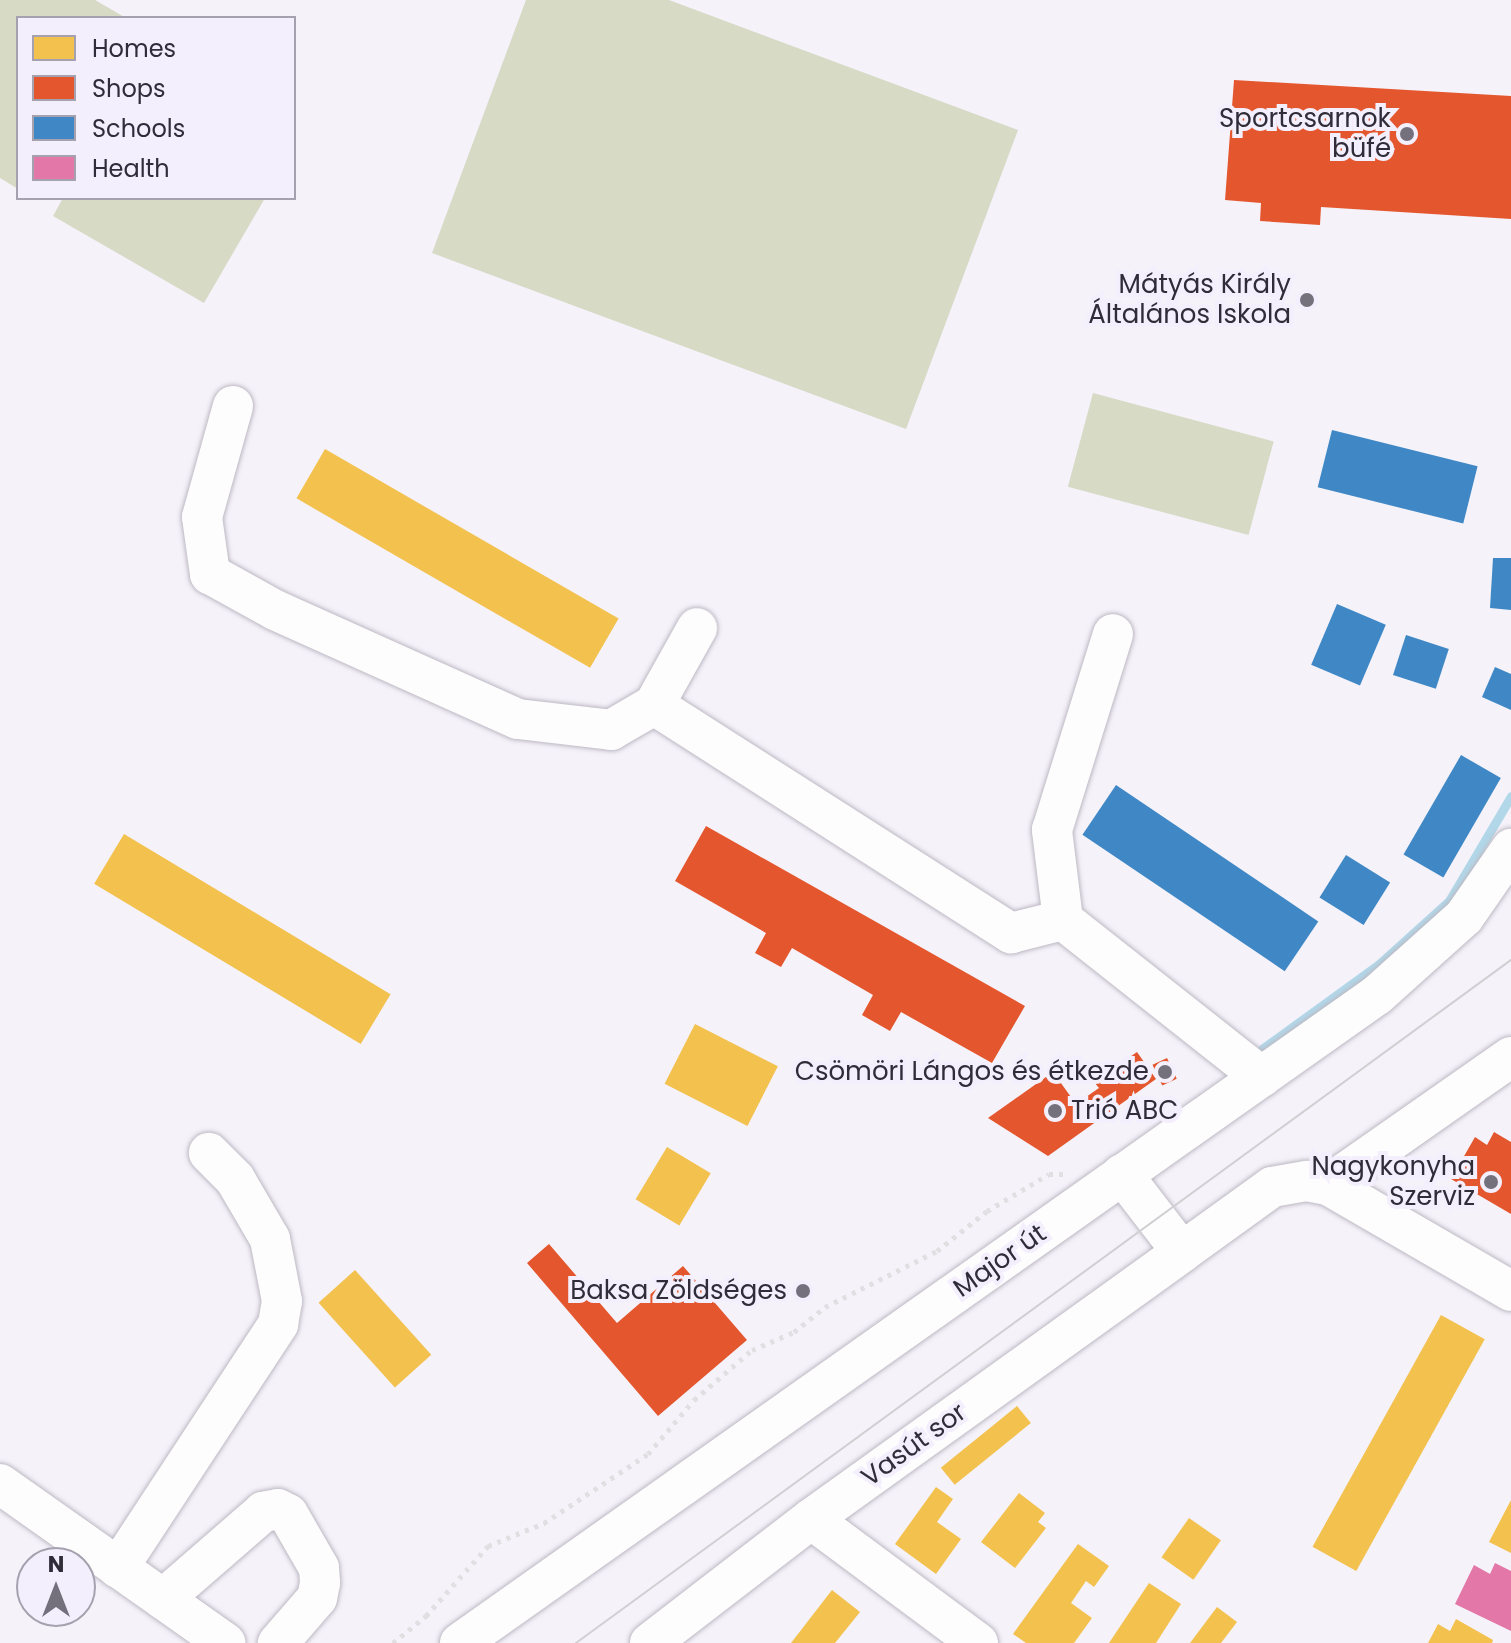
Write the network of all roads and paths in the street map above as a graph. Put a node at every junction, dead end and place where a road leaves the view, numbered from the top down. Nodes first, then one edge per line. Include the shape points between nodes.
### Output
1 (233, 406) dead end
2 (697, 628) dead end
3 (1113, 634) dead end
4 (654, 705) junction
5 (1511, 849) edge
6 (1063, 920) junction
7 (1511, 1057) edge
8 (1262, 1077) junction
9 (209, 1153) dead end
10 (1122, 1174) junction
11 (1328, 1185) junction
12 (1182, 1252) junction
13 (1511, 1291) edge
14 (0, 1484) edge
15 (811, 1519) junction
16 (118, 1568) junction
17 (163, 1599) junction
18 (225, 1643) edge
19 (278, 1643) edge
20 (393, 1643) edge
21 (460, 1643) edge
22 (650, 1643) edge
23 (978, 1643) edge

1 - 4 street via 202,517 210,574 275,610 518,719 611,730
2 - 4 street
3 - 6 street via 1052,830
4 - 6 street via 1011,933
5 - 8 street, Major út via 1464,917 1377,995
6 - 8 street
7 - 11 street
8 - 10 street, Major út
9 - 16 street via 235,1179 270,1239 282,1301 278,1324
10 - 12 street
10 - 20 path via 1049,1174 987,1211 937,1251 752,1350 676,1417 648,1454 544,1523 488,1546 426,1616
10 - 21 street, Major út
11 - 12 street, Vasút sor via 1307,1181 1272,1187
11 - 13 street
12 - 15 street, Vasút sor
14 - 16 street
15 - 22 street, Vasút sor
15 - 23 street
16 - 17 street
17 - 18 street
17 - 19 street via 263,1512 278,1509 288,1514 319,1568 320,1583 317,1598

